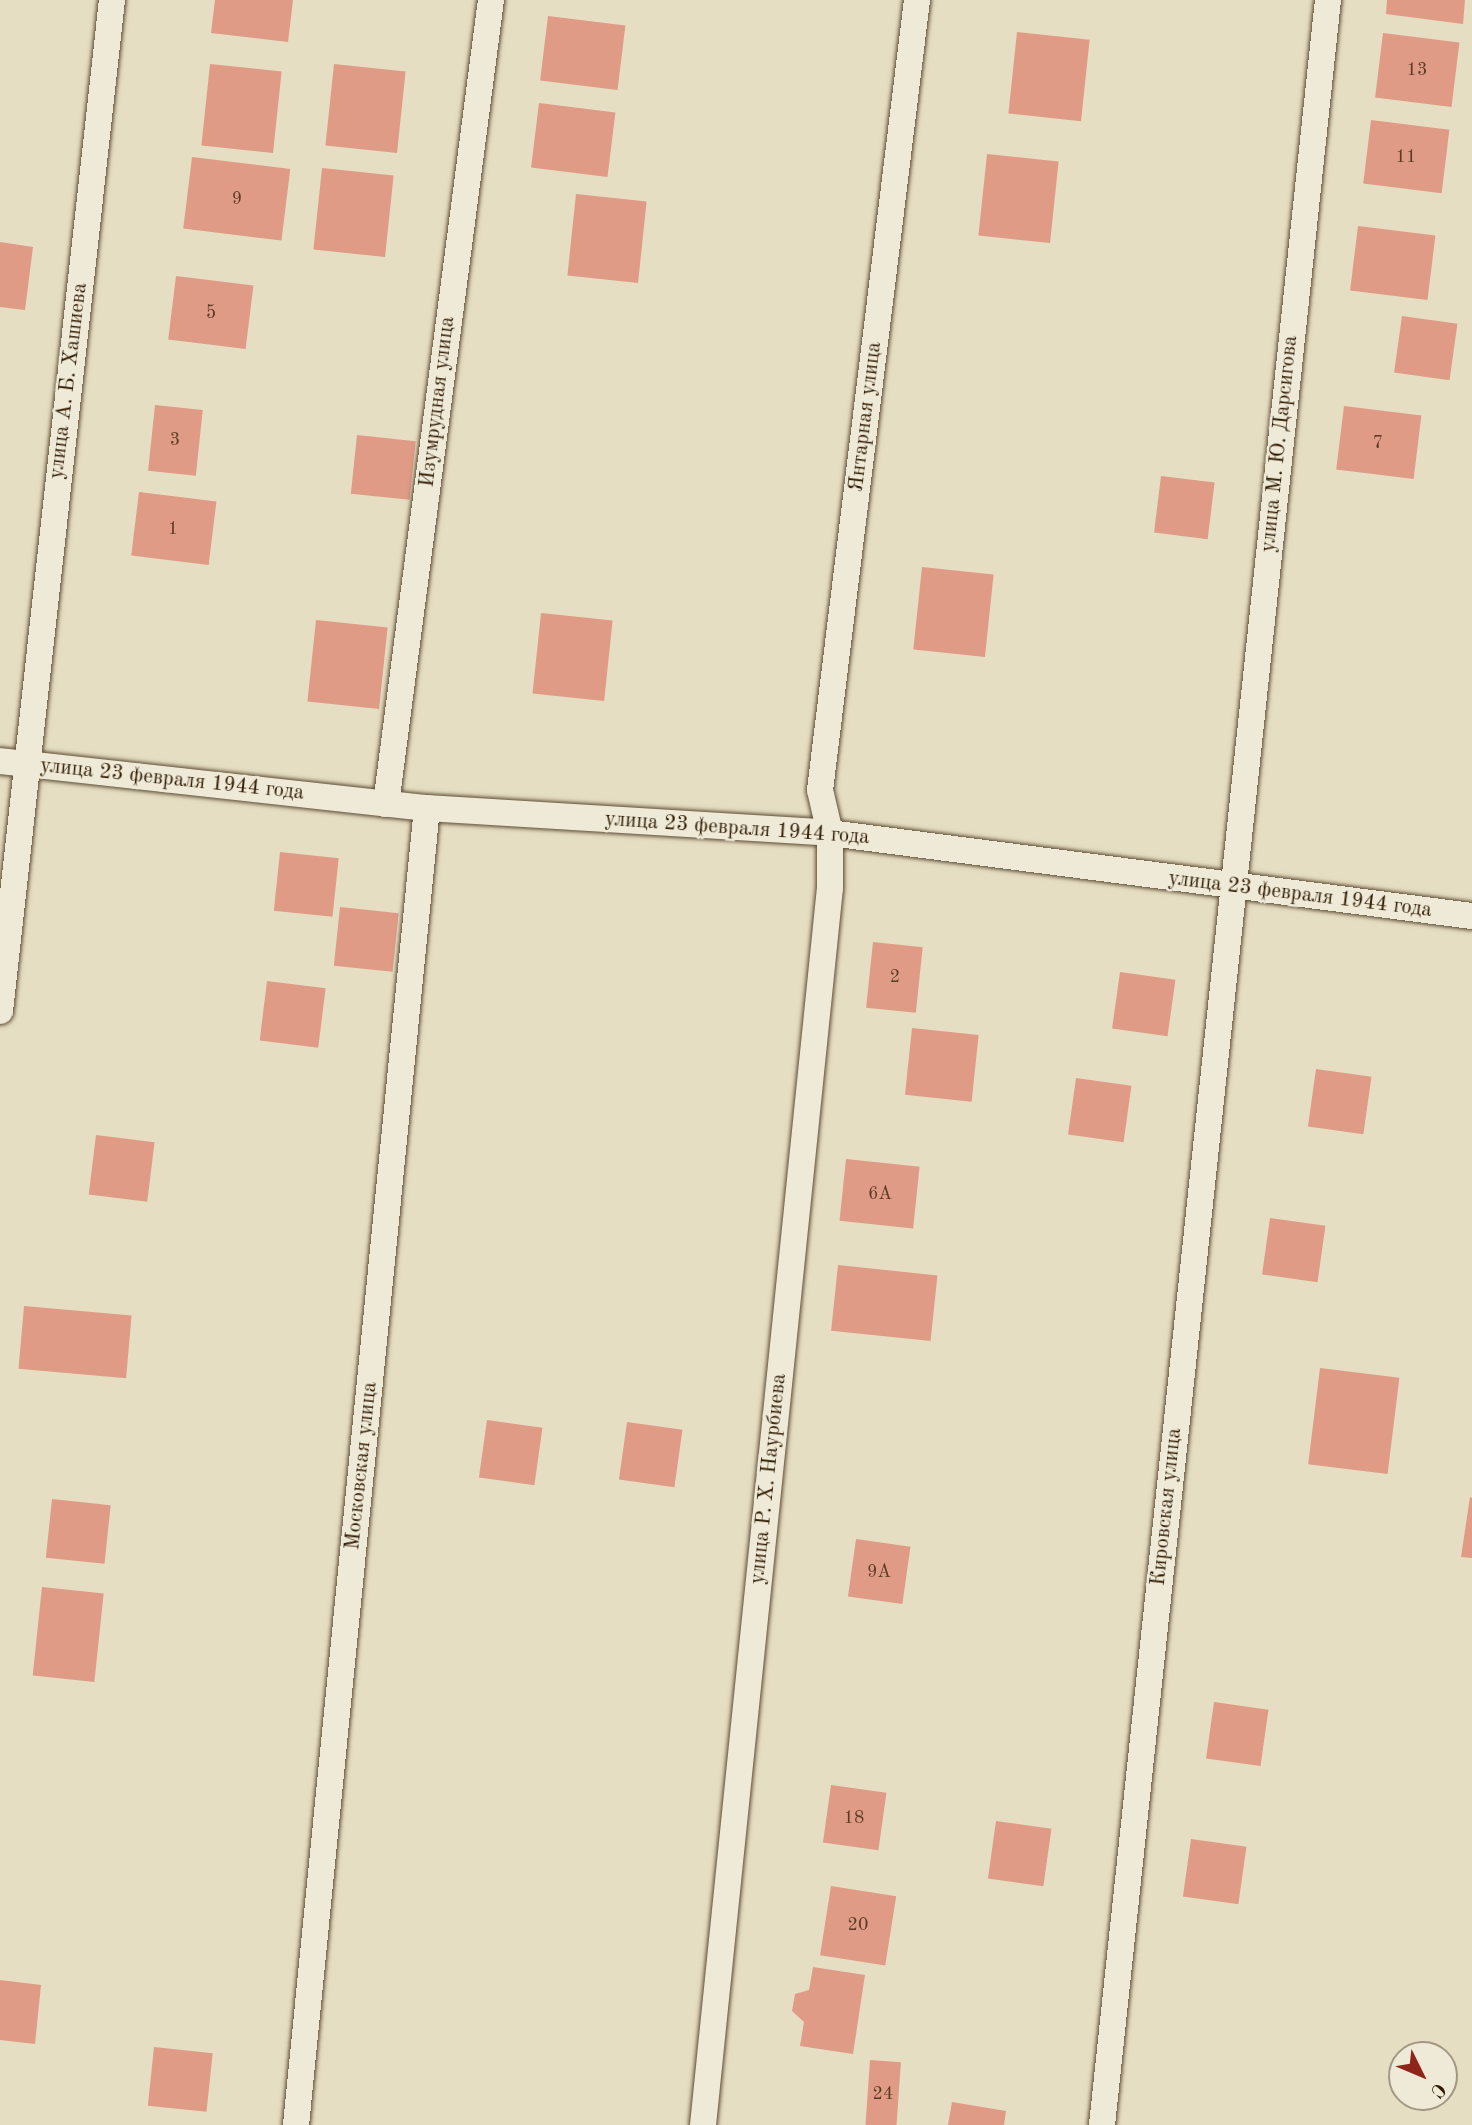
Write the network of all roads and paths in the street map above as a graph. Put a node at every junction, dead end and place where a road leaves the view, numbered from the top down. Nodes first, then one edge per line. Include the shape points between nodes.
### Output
1 (112, 0) edge
2 (491, 0) edge
3 (917, 0) edge
4 (1328, 0) edge
5 (13, 762) edge
6 (386, 804) junction
7 (427, 808) junction
8 (830, 833) junction
9 (1233, 888) junction
10 (1472, 916) edge
11 (0, 1011) edge
12 (296, 2125) edge
13 (703, 2125) edge
14 (1102, 2125) edge

1 - 5 street, улица А. Б. Хашиева
2 - 6 street, Изумрудная улица
3 - 8 street, Янтарная улица via 820,790
4 - 9 street, улица М. Ю. Дарсигова
5 - 6 street, улица 23 февраля 1944 года
5 - 11 street, улица А. Б. Хашиева
6 - 7 street, улица 23 февраля 1944 года
7 - 8 street, улица 23 февраля 1944 года
7 - 12 street, Московская улица
8 - 9 street, улица 23 февраля 1944 года
8 - 13 street, улица Р. Х. Наурбиева
9 - 10 street, улица 23 февраля 1944 года
9 - 14 street, Кировская улица

